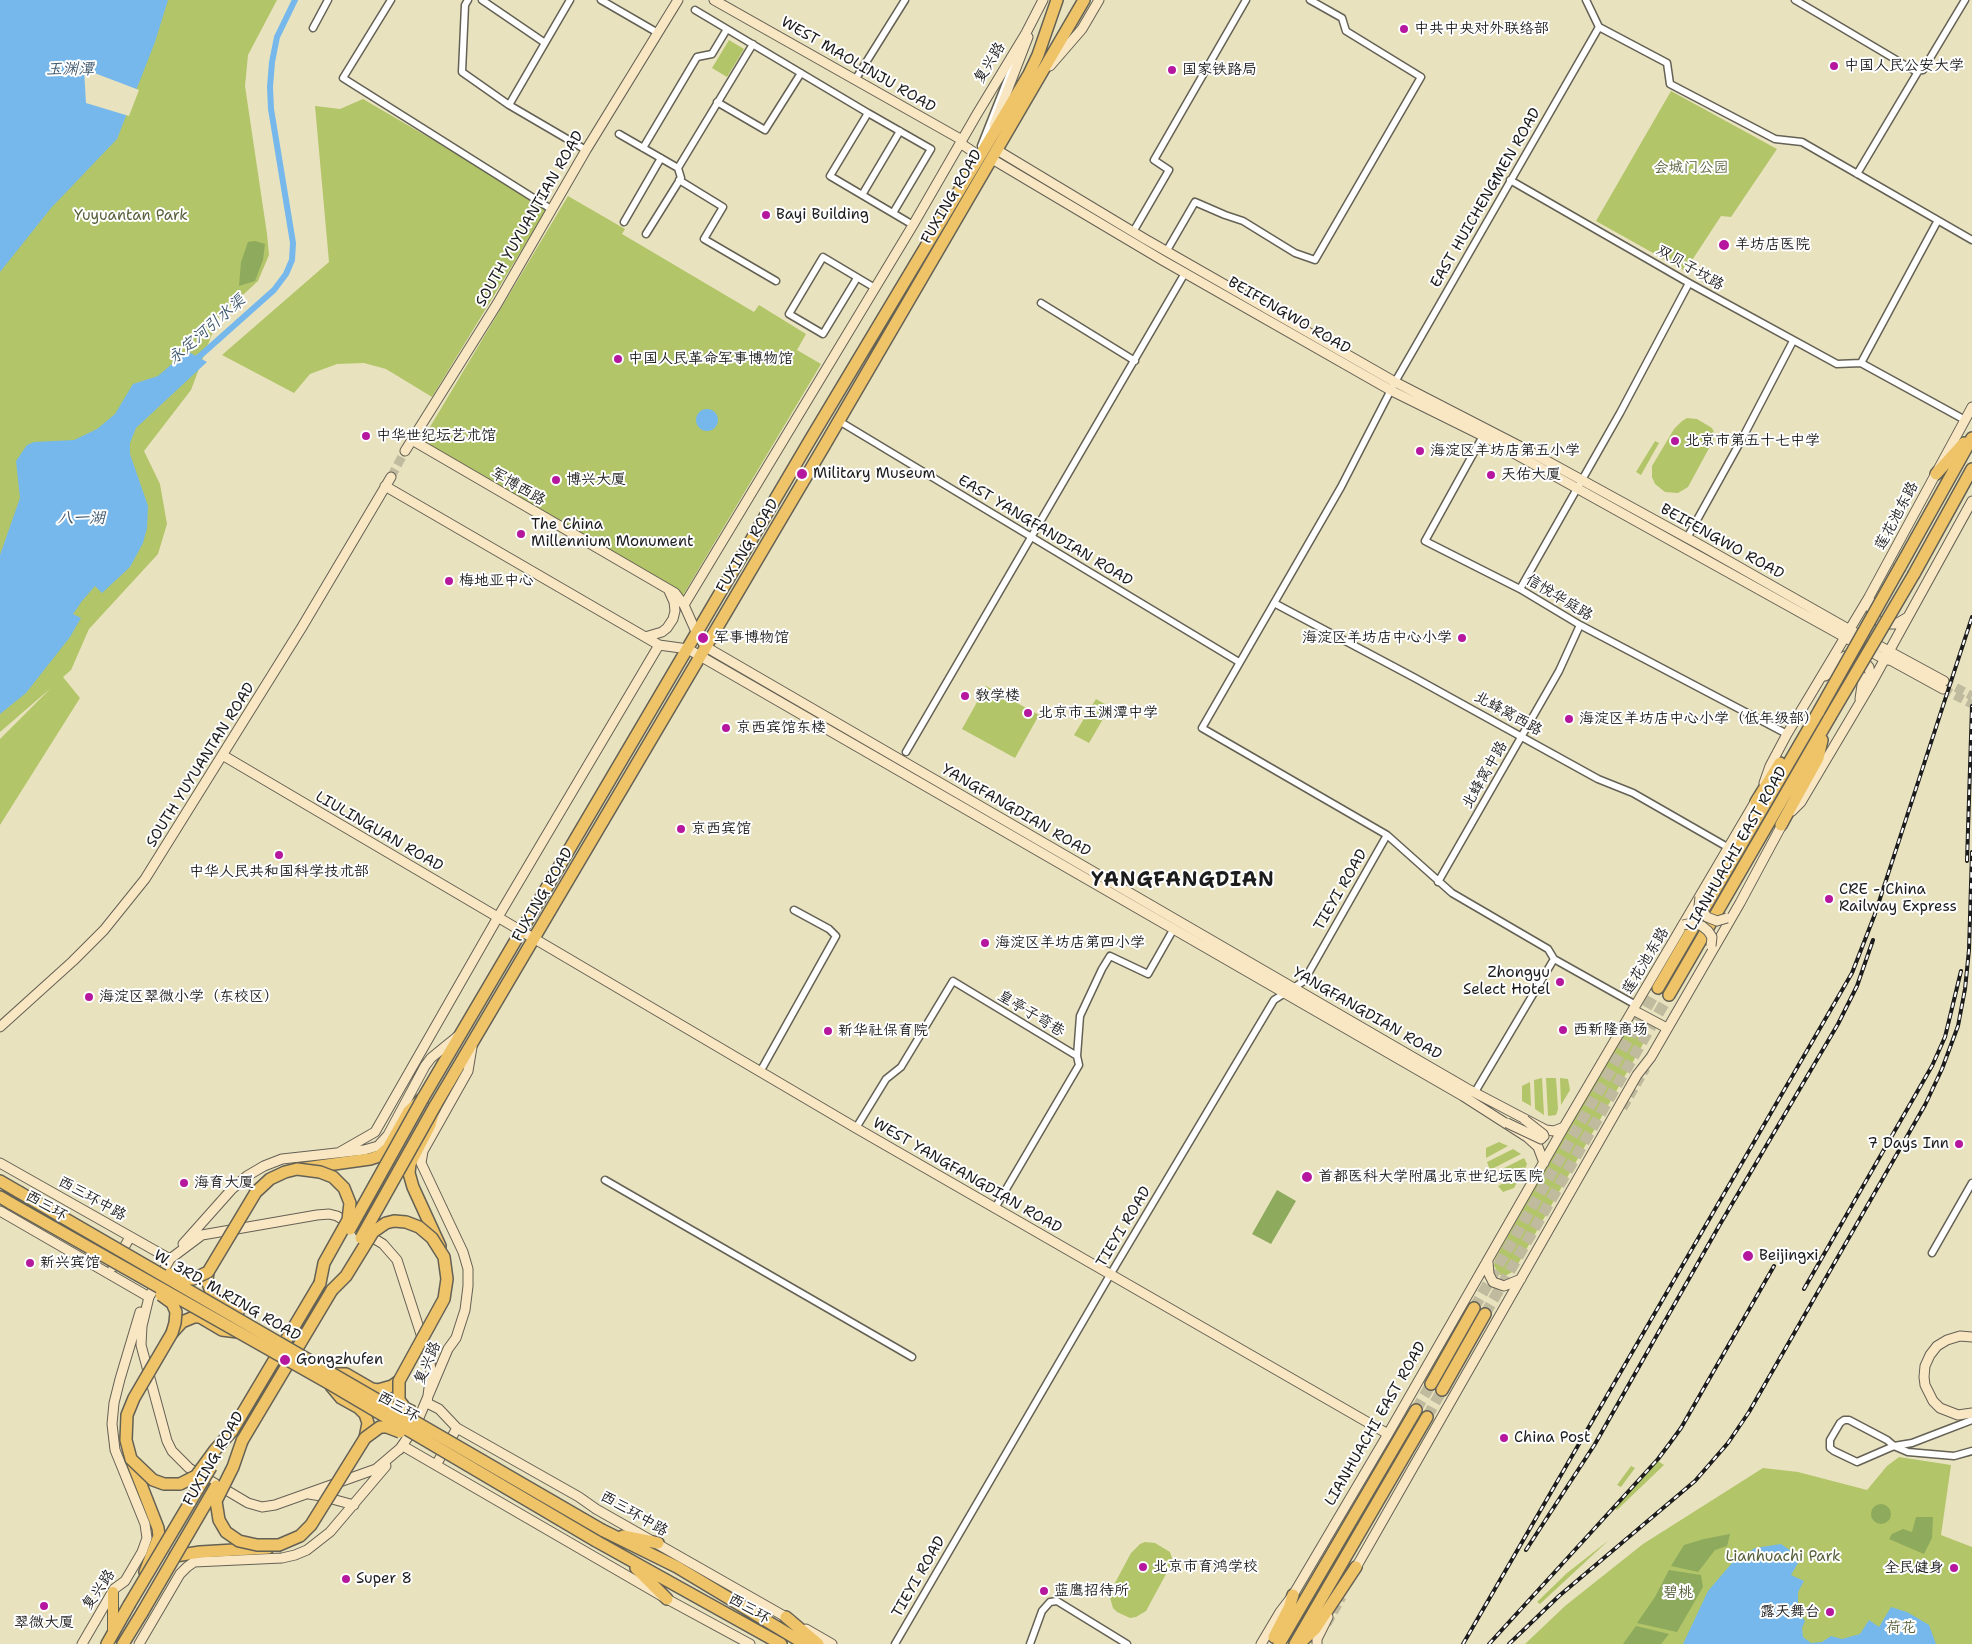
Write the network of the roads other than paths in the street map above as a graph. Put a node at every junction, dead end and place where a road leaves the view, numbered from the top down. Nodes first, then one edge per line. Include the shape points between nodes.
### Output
1 (328, 0) edge
2 (391, 0) edge
3 (468, 0) edge
4 (482, 0) edge
5 (570, 0) edge
6 (601, 0) edge
7 (678, 0) edge
8 (714, 0) edge
9 (905, 0) edge
10 (1043, 0) edge
11 (1057, 0) edge
12 (1084, 0) edge
13 (1099, 0) edge
14 (1246, 0) edge
15 (1310, 0) edge
16 (1586, 0) edge
17 (1795, 0) edge
18 (1965, 0) edge
19 (695, 10) dead end
20 (1598, 27) junction
21 (313, 28) dead end
22 (727, 29) junction
23 (658, 33) junction
24 (1026, 33) junction
25 (545, 43) junction
26 (753, 44) junction
27 (1919, 70) junction
28 (801, 73) junction
29 (1038, 79) junction
30 (856, 80) junction
31 (717, 102) junction
32 (509, 104) junction
33 (868, 113) junction
34 (900, 131) junction
35 (618, 134) dead end
36 (961, 142) junction
37 (643, 148) junction
38 (984, 148) junction
39 (586, 150) junction
40 (995, 154) junction
41 (661, 158) junction
42 (975, 159) junction
43 (1006, 162) junction
44 (678, 168) junction
45 (1857, 174) junction
46 (679, 180) junction
47 (1510, 180) junction
48 (963, 185) junction
49 (862, 195) junction
50 (551, 209) junction
51 (893, 213) junction
52 (624, 222) dead end
53 (1937, 222) junction
54 (913, 225) junction
55 (1133, 232) junction
56 (646, 234) dead end
57 (1972, 240) edge
58 (1166, 252) junction
59 (1185, 273) junction
60 (856, 278) junction
61 (776, 281) dead end
62 (1689, 283) junction
63 (875, 288) junction
64 (1041, 303) dead end
65 (1793, 340) junction
66 (1136, 361) junction
67 (1861, 363) junction
68 (1394, 386) junction
69 (1972, 407) edge
70 (1965, 420) junction
71 (839, 421) junction
72 (1483, 436) junction
73 (1972, 436) edge
74 (412, 440) junction
75 (406, 451) tunnel mouth
76 (1972, 469) edge
77 (1936, 474) junction
78 (390, 477) tunnel mouth
79 (1581, 480) junction
80 (385, 486) junction
81 (1576, 488) junction
82 (1972, 501) edge
83 (1032, 538) junction
84 (1688, 538) junction
85 (1520, 589) junction
86 (669, 590) junction
87 (1869, 597) junction
88 (1274, 603) junction
89 (684, 605) junction
90 (1909, 616) junction
91 (1580, 626) junction
92 (696, 634) junction
93 (1848, 634) junction
94 (645, 636) junction
95 (659, 645) junction
96 (688, 650) junction
97 (703, 652) junction
98 (1887, 655) junction
99 (1239, 662) junction
100 (1828, 667) junction
101 (1822, 678) junction
102 (1871, 684) junction
103 (1943, 685) tunnel mouth
104 (1860, 702) junction
105 (1816, 715) junction
106 (1828, 722) junction
107 (1787, 734) junction
108 (1522, 736) junction
109 (906, 752) dead end
110 (224, 756) junction
111 (1813, 782) junction
112 (1756, 802) junction
113 (1781, 825) junction
114 (1387, 835) junction
115 (1729, 848) junction
116 (1770, 849) junction
117 (1438, 882) junction
118 (1700, 897) junction
119 (794, 910) dead end
120 (498, 917) junction
121 (1728, 918) junction
122 (1683, 926) junction
123 (1173, 930) junction
124 (522, 931) junction
125 (534, 939) junction
126 (1711, 946) junction
127 (1554, 959) junction
128 (1293, 988) junction
129 (1658, 988) tunnel mouth
130 (1285, 993) junction
131 (1668, 995) tunnel mouth
132 (1634, 1007) junction
133 (0, 1027) edge
134 (1665, 1028) junction
135 (460, 1034) junction
136 (472, 1044) junction
137 (1077, 1056) junction
138 (760, 1072) junction
139 (1637, 1075) junction
140 (1475, 1092) junction
141 (423, 1098) junction
142 (435, 1106) junction
143 (1525, 1120) junction
144 (1508, 1123) junction
145 (856, 1128) junction
146 (1561, 1129) junction
147 (340, 1152) junction
148 (1543, 1159) junction
149 (0, 1163) edge
150 (298, 1168) junction
151 (605, 1180) dead end
152 (0, 1181) edge
153 (1972, 1183) edge
154 (19, 1192) joint
155 (0, 1197) edge
156 (995, 1208) junction
157 (0, 1211) edge
158 (130, 1237) junction
159 (156, 1251) junction
160 (1932, 1253) dead end
161 (444, 1257) junction
162 (170, 1259) junction
163 (1488, 1259) junction
164 (208, 1272) junction
165 (145, 1273) junction
166 (110, 1274) junction
167 (1110, 1274) junction
168 (1521, 1279) junction
169 (320, 1282) junction
170 (135, 1289) junction
171 (332, 1290) junction
172 (149, 1297) junction
173 (1474, 1308) tunnel mouth
174 (1486, 1314) tunnel mouth
175 (242, 1327) junction
176 (172, 1333) junction
177 (1972, 1337) edge
178 (912, 1357) dead end
179 (332, 1379) junction
180 (399, 1381) junction
181 (1431, 1384) tunnel mouth
182 (1442, 1390) tunnel mouth
183 (427, 1403) junction
184 (1416, 1410) tunnel mouth
185 (1972, 1413) edge
186 (1427, 1417) tunnel mouth
187 (1972, 1420) edge
188 (457, 1428) junction
189 (419, 1429) junction
190 (232, 1431) junction
191 (1388, 1434) junction
192 (364, 1438) junction
193 (242, 1441) junction
194 (403, 1446) junction
195 (1894, 1446) junction
196 (1972, 1451) edge
197 (131, 1459) junction
198 (436, 1465) junction
199 (307, 1494) junction
200 (354, 1506) junction
201 (604, 1531) junction
202 (658, 1543) junction
203 (279, 1545) junction
204 (175, 1556) junction
205 (626, 1558) junction
206 (1356, 1567) junction
207 (113, 1592) junction
208 (137, 1592) junction
209 (1293, 1595) junction
210 (667, 1599) junction
211 (786, 1617) junction
212 (132, 1630) junction
213 (108, 1641) edge
214 (82, 1644) edge
215 (123, 1644) edge
216 (129, 1644) edge
217 (139, 1644) edge
218 (750, 1644) edge
219 (781, 1644) edge
220 (804, 1644) edge
221 (818, 1644) edge
222 (832, 1644) edge
223 (895, 1644) edge
224 (1030, 1644) edge
225 (1127, 1644) edge
226 (1261, 1644) edge
227 (1272, 1644) edge
228 (1279, 1644) edge
229 (1297, 1644) edge
230 (1317, 1644) edge

1 - 21 street
2 - 50 street via 343,78
3 - 32 street via 465,5 462,72
4 - 25 street
5 - 25 street
6 - 23 street
7 - 23 street, SOUTH YUYUANTIAN ROAD
8 - 30 street, WEST MAOLINJU ROAD
9 - 30 street
10 - 24 street, 复兴路
10 - 38 street
11 - 38 highway, FUXING ROAD via 1029,74
12 - 29 highway, FUXING ROAD
13 - 29 street via 1082,29
14 - 55 street via 1154,160 1169,170
15 - 58 street via 1342,18 1346,30 1421,77 1315,260 1243,221 1195,202
16 - 20 street
17 - 27 street via 1915,71
18 - 27 street via 1924,70
19 - 22 street
20 - 45 street via 1668,63 1670,84 1775,139 1802,142
20 - 47 street, EAST HUICHENGMEN ROAD
22 - 26 street
22 - 37 street via 712,54 697,57
23 - 39 street, SOUTH YUYUANTIAN ROAD
24 - 36 street, 复兴路
24 - 42 street
25 - 32 street
26 - 28 street
26 - 31 street
27 - 45 street
28 - 31 street via 765,130
28 - 33 street
29 - 40 highway, FUXING ROAD
30 - 36 street, WEST MAOLINJU ROAD
31 - 44 street
32 - 39 street
33 - 34 street
33 - 49 street via 830,176
34 - 49 street
34 - 51 street via 931,149
35 - 37 street
36 - 42 street, WEST MAOLINJU ROAD via 972,151
36 - 54 street, FUXING ROAD
37 - 41 street
38 - 48 highway, FUXING ROAD
39 - 50 street, SOUTH YUYUANTIAN ROAD
40 - 43 street, BEIFENGWO ROAD
40 - 71 highway, FUXING ROAD
41 - 44 street
41 - 52 street
42 - 48 street
43 - 55 street, BEIFENGWO ROAD
43 - 59 street, BEIFENGWO ROAD
44 - 46 street
45 - 53 street
46 - 56 street
46 - 61 street via 723,207 704,239
47 - 62 street, 双贝子坟路
47 - 68 street, EAST HUICHENGMEN ROAD
48 - 92 highway, FUXING ROAD
49 - 51 street
50 - 74 street, SOUTH YUYUANTIAN ROAD via 497,304
51 - 54 street
53 - 57 street
53 - 67 street
54 - 63 street, FUXING ROAD
55 - 58 street, BEIFENGWO ROAD
58 - 68 street, BEIFENGWO ROAD
59 - 66 street
59 - 68 street, BEIFENGWO ROAD
60 - 60 street via 823,257 789,314 823,334
60 - 63 street
62 - 65 street, 双贝子坟路
62 - 79 street
63 - 89 street, FUXING ROAD
64 - 66 street
65 - 67 street, 双贝子坟路 via 1837,364
65 - 84 street
66 - 83 street
67 - 70 street
68 - 72 street, BEIFENGWO ROAD
68 - 79 street, BEIFENGWO ROAD
68 - 88 street, EAST HUICHENGMEN ROAD via 1341,488
69 - 70 street, 莲花池东路
70 - 77 street, 莲花池东路
71 - 83 street, EAST YANGFANDIAN ROAD
71 - 97 highway, FUXING ROAD
72 - 81 street, BEIFENGWO ROAD
72 - 85 street, 信悦华庭路 via 1424,541
73 - 77 highway
73 - 105 highway, bridge
74 - 75 street, SOUTH YUYUANTIAN ROAD
74 - 86 street, 军博西路
76 - 106 highway, LIANHUACHI EAST ROAD, bridge
77 - 87 street, 莲花池东路
78 - 80 street
79 - 81 street
79 - 84 street, BEIFENGWO ROAD
80 - 94 street
80 - 110 street, SOUTH YUYUANTAN ROAD
81 - 85 street
81 - 93 street, BEIFENGWO ROAD
82 - 90 street
83 - 99 street, EAST YANGFANDIAN ROAD
83 - 109 street
84 - 93 street, BEIFENGWO ROAD
85 - 91 street, 信悦华庭路
86 - 89 street, 军博西路
86 - 94 street via 674,602 673,619 662,632
87 - 90 street via 1872,615 1882,624 1896,624
87 - 93 street, 莲花池东路
88 - 99 street, EAST HUICHENGMEN ROAD
88 - 108 street, 北蜂窝西路
89 - 92 street, 军博西路
90 - 98 street
91 - 107 street, 信悦华庭路
91 - 108 street, 北蜂窝中路
92 - 96 highway, FUXING ROAD
92 - 97 street, YANGFANGDIAN ROAD
93 - 98 street
93 - 100 street, 莲花池东路
94 - 95 street
95 - 96 street
95 - 120 street, FUXING ROAD
96 - 97 street
96 - 124 highway, FUXING ROAD
97 - 123 street, YANGFANGDIAN ROAD
97 - 125 highway, FUXING ROAD
97 - 128 street, YANGFANGDIAN ROAD
98 - 102 street
98 - 103 street via 1892,661
99 - 114 street, EAST HUICHENGMEN ROAD via 1202,728
100 - 101 street, 莲花池东路
100 - 102 street via 1845,656 1858,655 1869,667
101 - 104 street via 1839,667 1851,666 1863,678
101 - 107 street, 莲花池东路
102 - 104 street
104 - 111 street
105 - 112 highway via 1794,740
105 - 129 highway, LIANHUACHI EAST ROAD
106 - 113 highway via 1818,758
106 - 131 highway, LIANHUACHI EAST ROAD
107 - 112 street, 莲花池东路
108 - 115 street, 北蜂窝西路 via 1598,779 1633,792
108 - 117 street, 北蜂窝中路
110 - 120 street, LIULINGUAN ROAD
110 - 133 street, SOUTH YUYUANTAN ROAD via 160,857 123,908 73,961
111 - 113 street
111 - 116 street via 1813,790 1804,805
112 - 115 street, 莲花池东路
113 - 116 street
114 - 117 street
114 - 128 street, TIEYI ROAD via 1304,981
115 - 118 street, 莲花池东路
116 - 121 street via 1761,856
116 - 139 street via 1673,1020
117 - 127 street via 1548,949
118 - 121 street, bridge via 1699,906 1707,917 1716,921
118 - 122 street, 莲花池东路
119 - 138 street via 836,936
120 - 124 street, LIULINGUAN ROAD
120 - 147 street, FUXING ROAD via 375,1132
121 - 126 street
122 - 126 street, bridge via 1692,923 1702,926 1712,938
122 - 132 street, 莲花池东路
123 - 130 street, YANGFANGDIAN ROAD
123 - 137 street, 皇亭子弯巷 via 1148,974 1110,956 1080,1016
124 - 125 street, LIULINGUAN ROAD
124 - 135 highway, FUXING ROAD
125 - 136 highway, FUXING ROAD
125 - 138 street, WEST YANGFANGDIAN ROAD
126 - 134 street
127 - 132 street
127 - 140 street
128 - 130 street, TIEYI ROAD
128 - 140 street, YANGFANGDIAN ROAD
130 - 144 street, YANGFANGDIAN ROAD
130 - 167 street, TIEYI ROAD via 1274,1000
132 - 134 street
132 - 146 street, 莲花池东路
134 - 139 street
135 - 141 highway, FUXING ROAD
135 - 147 street via 425,1066 383,1141 372,1149
136 - 142 highway, FUXING ROAD
136 - 183 street, 复兴路 via 468,1071 423,1151 421,1163 468,1268 464,1310 458,1332
137 - 145 street, 皇亭子弯巷 via 953,981 901,1067 886,1079
137 - 156 street via 1079,1065
138 - 145 street, WEST YANGFANGDIAN ROAD
139 - 168 street
140 - 143 street, YANGFANGDIAN ROAD
141 - 150 highway, bridge via 409,1111 388,1148 379,1156
141 - 169 highway, bridge
142 - 161 highway, bridge via 409,1173
142 - 171 highway, bridge
143 - 144 street, bridge via 1543,1134 1541,1139
143 - 146 street, YANGFANGDIAN ROAD, bridge via 1546,1130
144 - 148 street, bridge via 1534,1143
145 - 156 street, WEST YANGFANGDIAN ROAD
146 - 148 street, 莲花池东路
147 - 162 street via 282,1159 255,1171 232,1189
148 - 163 street, 莲花池东路
149 - 158 street, 西三环中路
150 - 164 highway, bridge via 277,1175 256,1192
150 - 169 highway, bridge via 333,1178 344,1188 350,1203 348,1220 324,1263
151 - 178 street
152 - 154 highway, 西三环
153 - 160 street
154 - 165 highway, W. 3RD. M.RING ROAD, bridge
155 - 165 highway, 西三环, bridge
156 - 167 street, WEST YANGFANGDIAN ROAD
157 - 166 street
158 - 159 street, 西三环中路
158 - 166 street
159 - 162 street, 西三环中路
159 - 170 street
161 - 171 highway, bridge via 432,1238 419,1227 406,1222 386,1223 373,1232 346,1276
161 - 180 highway, bridge via 447,1279 444,1299
162 - 172 street
162 - 183 street via 207,1233 323,1214 337,1216 384,1244 397,1260 430,1362
163 - 168 street via 1493,1282 1504,1286
163 - 191 street, 莲花池东路
164 - 165 highway, bridge via 193,1279 175,1277 158,1267
164 - 175 highway via 212,1295 239,1314
165 - 175 highway, W. 3RD. M.RING ROAD, bridge
165 - 176 highway, bridge via 148,1288 172,1303 176,1318
166 - 170 street
167 - 191 street, WEST YANGFANGDIAN ROAD
167 - 223 street, TIEYI ROAD
168 - 206 street
169 - 190 highway, FUXING ROAD
170 - 172 street
171 - 193 highway, FUXING ROAD
172 - 199 street via 141,1345 172,1451 189,1468 256,1506 268,1507
172 - 207 street, 复兴路 via 138,1316 114,1403 112,1424 115,1450 145,1524 147,1538 125,1581
173 - 181 highway, LIANHUACHI EAST ROAD
174 - 182 highway
175 - 176 highway, bridge via 222,1330 200,1317 194,1317 182,1322
175 - 179 highway, W. 3RD. M.RING ROAD, bridge
176 - 197 highway, bridge via 127,1415 126,1440
177 - 185 street via 1960,1336 1937,1346 1925,1366 1924,1377 1933,1401 1940,1408 1958,1415
179 - 180 highway via 346,1374 378,1390
179 - 189 highway, W. 3RD. M.RING ROAD, bridge
179 - 192 highway, bridge via 341,1398 365,1414 368,1423
180 - 189 highway, bridge via 401,1404 415,1414
183 - 188 street, 西三环中路
183 - 194 street, 复兴路
184 - 228 highway, LIANHUACHI EAST ROAD
186 - 229 highway
187 - 195 street
188 - 198 street
188 - 202 street, 西三环中路
189 - 192 highway, bridge via 403,1433 387,1427
189 - 201 highway, W. 3RD. M.RING ROAD, bridge
189 - 205 highway, 西三环, bridge
190 - 197 highway, bridge via 196,1476 180,1484 153,1480
190 - 208 highway, bridge
191 - 209 street, LIANHUACHI EAST ROAD
192 - 203 highway, bridge via 311,1525 300,1536
193 - 203 highway, bridge via 216,1501 219,1520 226,1532 239,1541
193 - 204 highway, FUXING ROAD, bridge
194 - 198 street
194 - 199 street via 376,1469
194 - 200 street, 复兴路
195 - 195 street via 1849,1420 1840,1423 1830,1440 1830,1448 1857,1462
195 - 196 street via 1919,1454 1954,1456
197 - 208 highway, bridge via 159,1536
198 - 210 street
199 - 200 street
200 - 217 street, 复兴路 via 315,1545 295,1555 194,1562 189,1565 180,1574
201 - 202 highway
201 - 220 highway, 西三环 via 677,1567
202 - 211 street, 西三环中路
203 - 204 highway, bridge via 263,1550
204 - 212 highway, FUXING ROAD, bridge
205 - 210 highway
205 - 219 highway, 西三环
206 - 229 highway via 1315,1628
206 - 230 street via 1316,1640
207 - 213 main road
207 - 214 street, 复兴路
208 - 213 highway, bridge
209 - 226 street, LIANHUACHI EAST ROAD
209 - 227 highway
210 - 218 street
211 - 221 highway
211 - 222 street, 西三环中路
212 - 215 highway, FUXING ROAD
212 - 216 main road
224 - 225 street via 1042,1611 1050,1602 1057,1601

